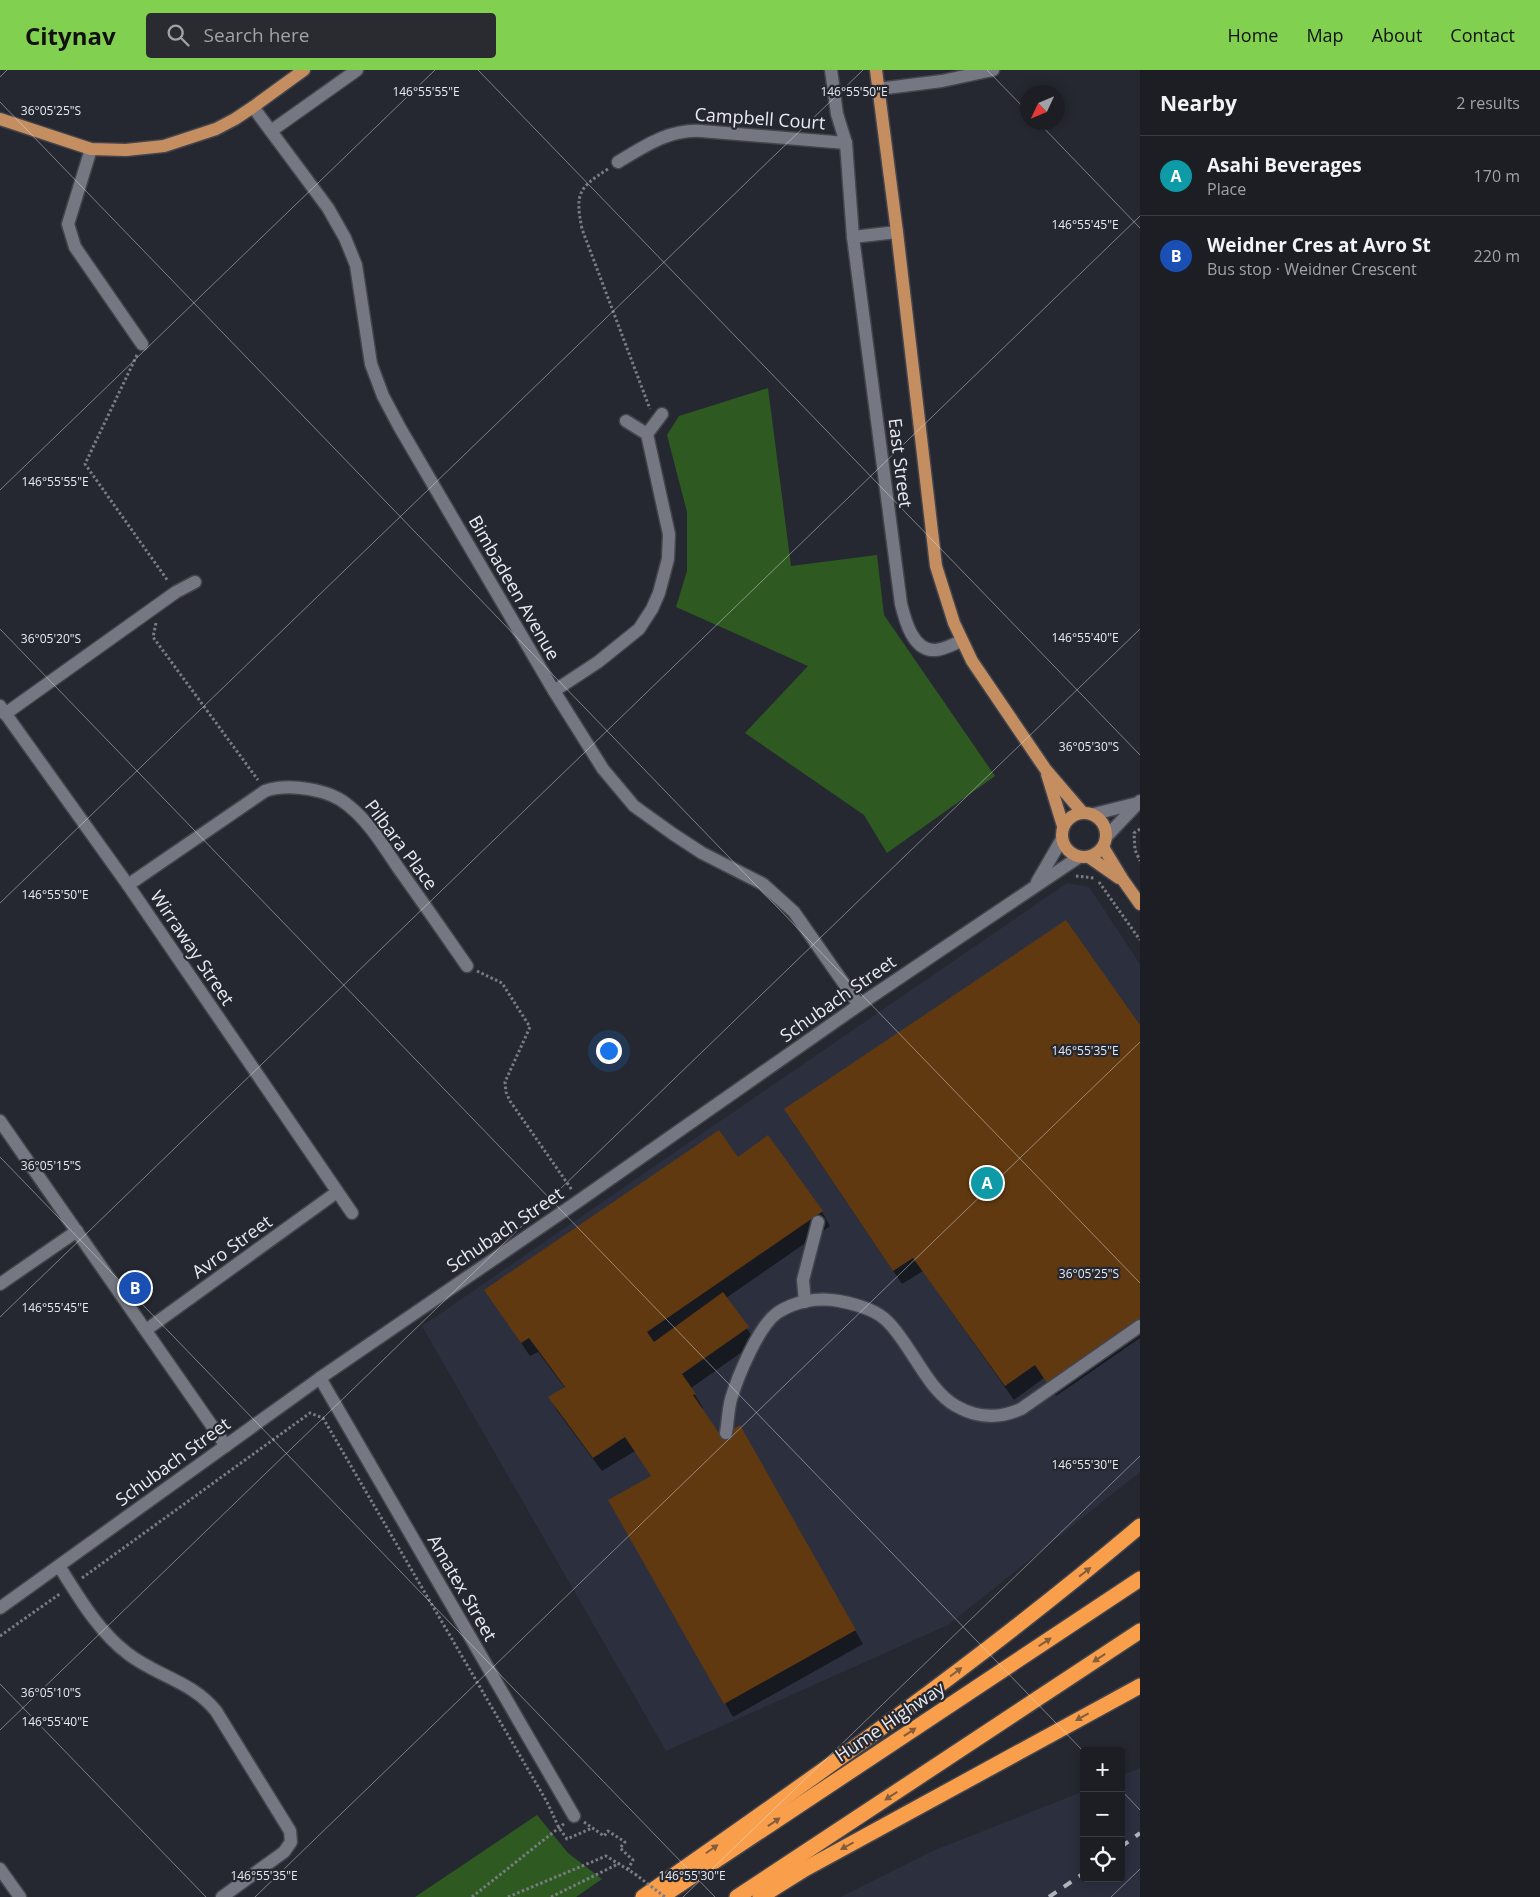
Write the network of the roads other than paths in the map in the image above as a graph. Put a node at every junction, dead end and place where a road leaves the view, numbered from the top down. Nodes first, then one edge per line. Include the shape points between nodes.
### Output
1 (304, 70) edge
2 (357, 70) edge
3 (831, 70) edge
4 (876, 70) edge
5 (993, 70) edge
6 (878, 89) junction
7 (254, 108) junction
8 (0, 119) edge
9 (271, 131) junction
10 (846, 143) junction
11 (91, 149) junction
12 (618, 162) road end
13 (897, 232) junction
14 (853, 237) junction
15 (142, 344) road end
16 (658, 418) road end
17 (626, 421) dead end
18 (647, 434) junction
19 (195, 582) dead end
20 (962, 641) junction
21 (554, 690) junction
22 (3, 710) edge
23 (1046, 770) junction
24 (1139, 802) edge
25 (1088, 813) junction
26 (1063, 826) junction
27 (1062, 839) junction
28 (1105, 842) junction
29 (1084, 857) junction
30 (1123, 880) junction
31 (128, 885) junction
32 (1034, 887) junction
33 (1140, 904) edge
34 (467, 966) road end
35 (859, 1005) junction
36 (0, 1121) edge
37 (337, 1192) junction
38 (352, 1213) dead end
39 (818, 1222) dead end
40 (76, 1230) junction
41 (0, 1284) edge
42 (805, 1302) junction
43 (1140, 1326) edge
44 (146, 1330) junction
45 (320, 1378) junction
46 (726, 1433) dead end
47 (226, 1446) junction
48 (1140, 1526) edge
49 (59, 1566) junction
50 (1140, 1579) edge
51 (0, 1608) edge
52 (1140, 1631) edge
53 (1140, 1686) edge
54 (574, 1816) road end
55 (0, 1868) edge
56 (20, 1897) edge
57 (222, 1897) edge
58 (643, 1897) edge
59 (661, 1897) edge
60 (736, 1897) edge
61 (760, 1897) edge

1 - 7 main road
2 - 9 street
3 - 10 street, East Street via 837,114
4 - 6 main road, East Street
5 - 6 street via 942,81
6 - 13 main road, East Street
7 - 9 street, Bimbadeen Avenue
7 - 11 main road via 216,128 164,146
8 - 11 main road
9 - 21 street, Bimbadeen Avenue via 346,238 356,265 371,364 383,396
10 - 12 street, Campbell Court via 683,131 660,138
10 - 14 street, East Street
11 - 15 street via 68,224 75,247
13 - 14 street
13 - 20 main road, East Street via 936,566 946,603
14 - 20 street, East Street via 904,615 916,641 926,649 938,650
16 - 18 street
17 - 18 street
18 - 21 street via 669,534 668,559 659,593 639,630
19 - 22 street
20 - 23 main road, East Street via 983,679
21 - 35 street, Bimbadeen Avenue via 603,768 634,806 702,853 763,884 794,912
22 - 31 street, Wirraway Street
23 - 25 main road, East Street
23 - 26 main road, East Street
24 - 25 street
24 - 28 street
25 - 26 main road via 1070,816
25 - 28 main road via 1104,824
26 - 27 main road
27 - 29 main road via 1071,853
27 - 32 street, Schubach Street
28 - 29 main road via 1097,853
28 - 30 main road
29 - 30 main road
29 - 32 street, Schubach Street
30 - 33 main road
31 - 34 street, Pilbara Place via 266,791 274,788 315,790 348,805 369,827
31 - 37 street, Wirraway Street
32 - 35 street, Schubach Street
35 - 45 street, Schubach Street
36 - 40 street
37 - 38 street, Wirraway Street
37 - 44 street, Avro Street
39 - 42 street via 803,1280
40 - 41 street
40 - 44 street
42 - 43 street via 834,1300 878,1314 894,1328 942,1397 967,1412 996,1417 1021,1409
42 - 46 street via 776,1313 760,1331 731,1399
44 - 47 street
45 - 47 street, Schubach Street
45 - 54 street, Amatex Street
47 - 49 street, Schubach Street
58 -> 48 highway via 845,1756
49 - 51 street, Schubach Street
49 - 57 street via 109,1638 143,1664 206,1698 296,1842
59 -> 50 highway, Hume Highway
52 -> 60 highway
53 -> 61 highway via 805,1869
55 - 56 street

